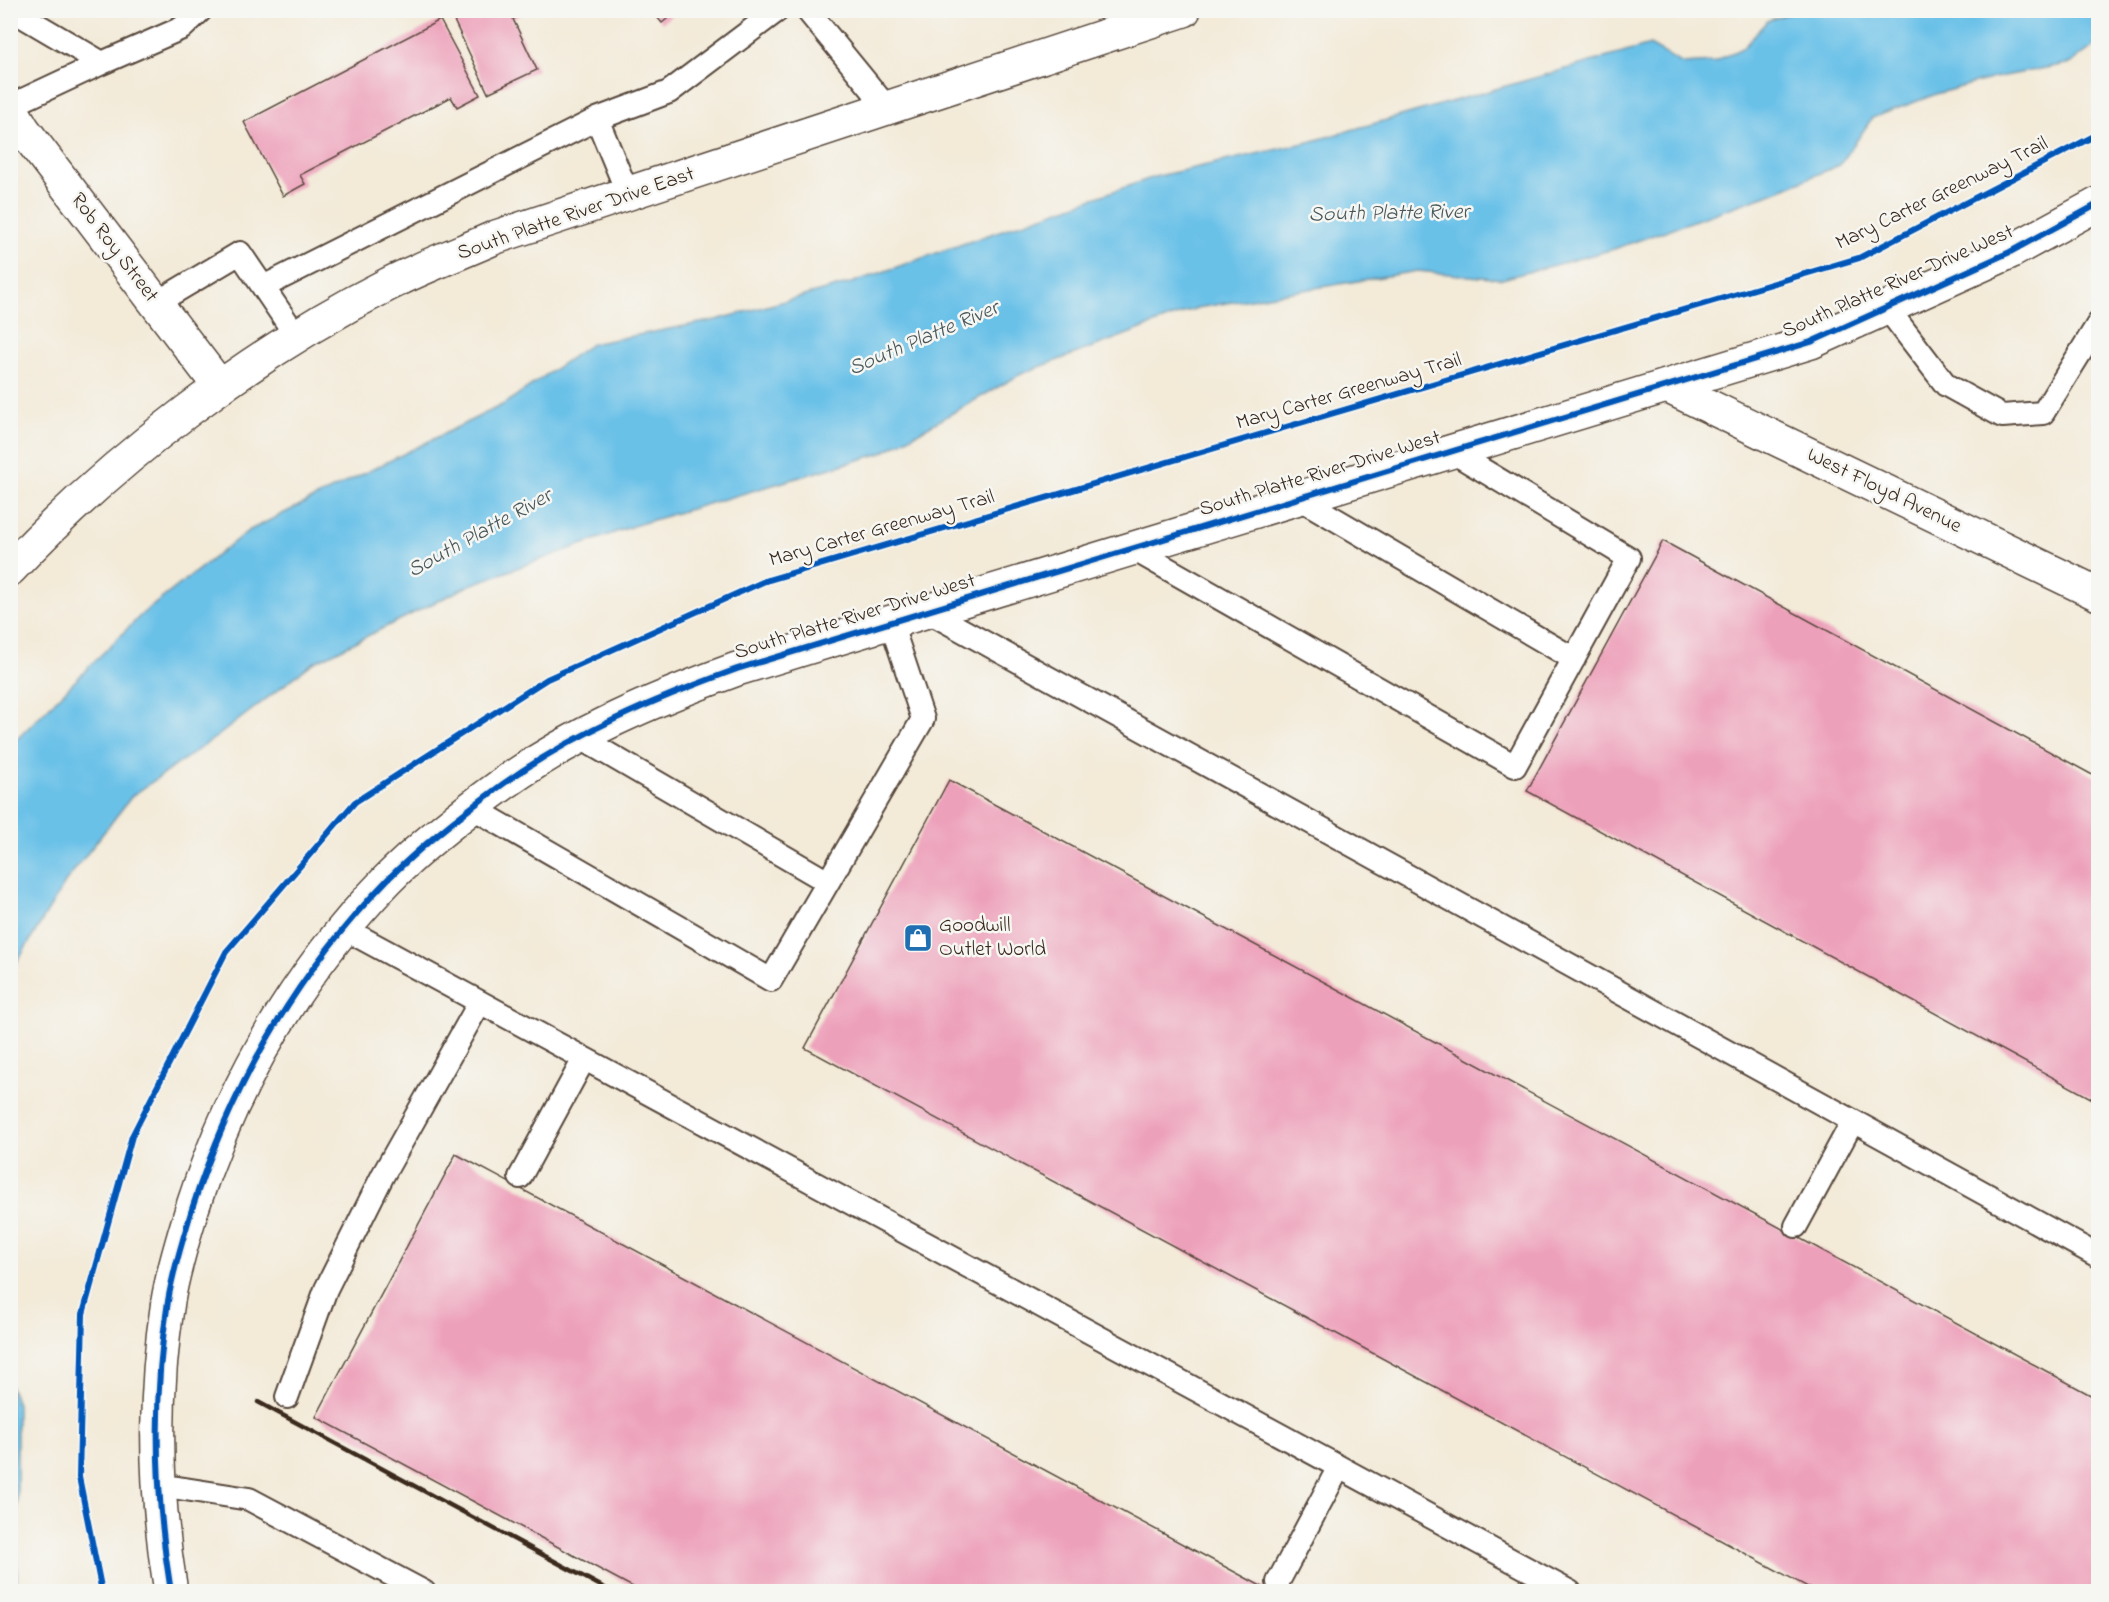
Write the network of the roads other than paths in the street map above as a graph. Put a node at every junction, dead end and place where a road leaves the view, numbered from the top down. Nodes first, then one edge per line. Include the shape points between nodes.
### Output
1 (12, 10) edge
2 (201, 10) edge
3 (778, 10) edge
4 (807, 10) edge
5 (1184, 10) edge
6 (102, 63) junction
7 (10, 106) edge
8 (888, 109) junction
9 (597, 119) junction
10 (628, 194) junction
11 (2092, 215) edge
12 (263, 287) junction
13 (156, 303) junction
14 (1887, 308) junction
15 (2098, 324) edge
16 (297, 337) junction
17 (220, 387) junction
18 (1669, 387) junction
19 (1450, 451) junction
20 (1299, 498) junction
21 (1133, 549) junction
22 (10, 569) edge
23 (2098, 594) edge
24 (929, 612) junction
25 (891, 623) junction
26 (1574, 659) junction
27 (579, 737) junction
28 (473, 808) junction
29 (828, 882) junction
30 (343, 928) junction
31 (480, 1002) junction
32 (584, 1059) junction
33 (1853, 1121) junction
34 (520, 1177) dead end
35 (1796, 1226) dead end
36 (2098, 1256) edge
37 (287, 1397) dead end
38 (1339, 1467) junction
39 (159, 1485) junction
40 (1278, 1582) dead end
41 (171, 1592) edge
42 (424, 1592) edge
43 (1570, 1592) edge

1 - 6 lane
2 - 6 lane via 182,28
3 - 9 lane via 669,92
4 - 8 lane
5 - 8 street, South Platte River Drive East
6 - 7 lane
7 - 13 street, Rob Roy Street via 23,129
8 - 10 street, South Platte River Drive East
9 - 10 lane
9 - 12 lane
10 - 16 street, South Platte River Drive East via 496,237 389,284
11 - 14 street, South Platte River Drive West
12 - 13 lane via 240,253
12 - 16 lane
13 - 17 street, Rob Roy Street
14 - 15 lane via 1946,385 2002,416 2043,413
14 - 18 street, South Platte River Drive West via 1810,342
16 - 17 street, South Platte River Drive East
17 - 22 street, South Platte River Drive East via 141,449 35,542
18 - 19 street, South Platte River Drive West
18 - 23 street, West Floyd Avenue
19 - 20 street, South Platte River Drive West
19 - 26 lane via 1629,558
20 - 21 street, South Platte River Drive West
20 - 26 lane
21 - 24 street, South Platte River Drive West
21 - 26 lane via 1515,766
24 - 25 street, South Platte River Drive West
24 - 33 lane
25 - 27 street, South Platte River Drive West via 726,673 644,704
25 - 29 lane via 923,719
27 - 28 street, South Platte River Drive West via 504,783
27 - 29 lane
28 - 29 lane via 771,980
28 - 30 street, South Platte River Drive West via 390,878
30 - 31 lane
30 - 39 street, South Platte River Drive West via 282,1011 248,1071 201,1182 168,1299 158,1401
31 - 32 lane
31 - 37 lane via 382,1174 326,1289
32 - 34 lane
32 - 38 lane
33 - 35 lane
33 - 36 lane
38 - 40 lane
38 - 43 lane
39 - 41 street, South Platte River Drive West
39 - 42 lane via 249,1499

